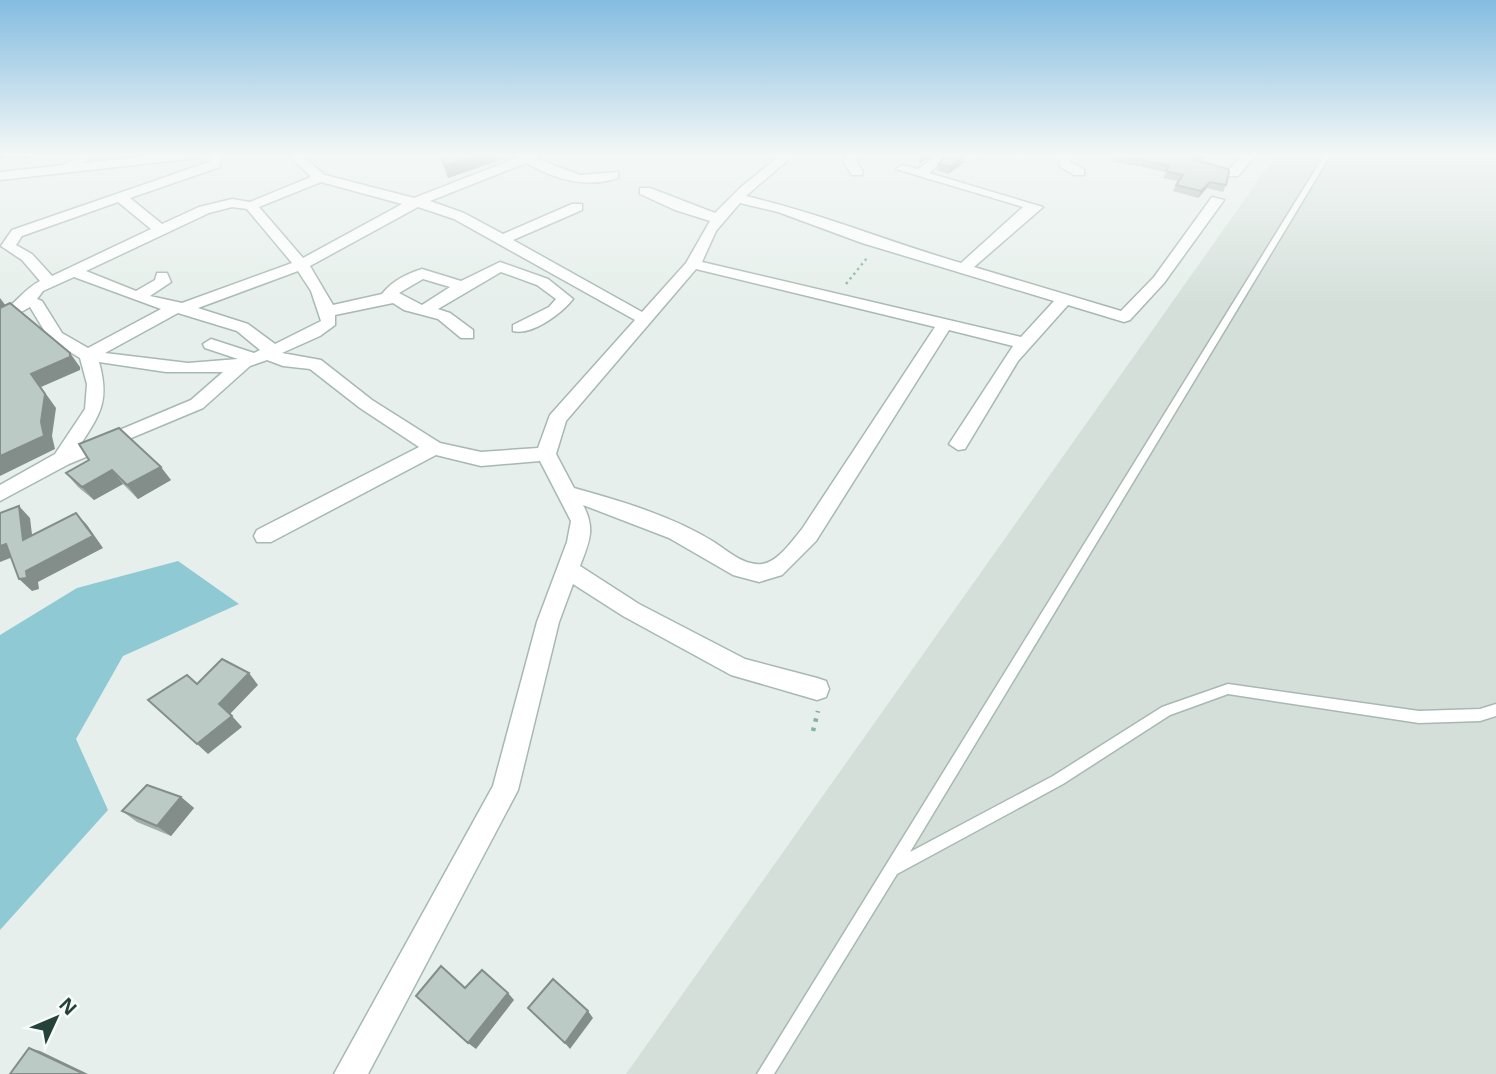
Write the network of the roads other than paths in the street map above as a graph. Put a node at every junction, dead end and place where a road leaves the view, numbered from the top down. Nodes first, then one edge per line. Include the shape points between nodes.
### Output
1 (103, 204) edge
2 (129, 204) edge
3 (219, 204) edge
4 (244, 204) edge
5 (256, 204) edge
6 (413, 204) edge
7 (423, 204) edge
8 (674, 204) edge
9 (731, 204) edge
10 (763, 204) edge
11 (1024, 204) edge
12 (1214, 204) edge
13 (1297, 204) edge
14 (251, 206) junction
15 (577, 207) dead end
16 (716, 218) junction
17 (162, 230) junction
18 (502, 240) junction
19 (6, 252) edge
20 (303, 264) junction
21 (693, 264) junction
22 (966, 267) junction
23 (75, 272) junction
24 (162, 276) dead end
25 (51, 284) junction
26 (462, 286) junction
27 (137, 297) junction
28 (388, 297) junction
29 (1066, 298) junction
30 (27, 300) junction
31 (186, 309) junction
32 (426, 310) junction
33 (328, 311) junction
34 (642, 318) junction
35 (0, 319) edge
36 (945, 324) junction
37 (519, 328) dead end
38 (467, 334) dead end
39 (1023, 343) junction
40 (211, 344) dead end
41 (88, 355) junction
42 (255, 358) junction
43 (107, 359) junction
44 (958, 444) dead end
45 (434, 449) junction
46 (546, 454) junction
47 (62, 459) junction
48 (0, 494) edge
49 (569, 494) junction
50 (264, 536) dead end
51 (568, 570) junction
52 (817, 689) dead end
53 (1496, 710) edge
54 (892, 869) junction
55 (350, 1074) edge
56 (765, 1074) edge

1 - 19 street via 17,233
2 - 17 street
3 - 17 street
4 - 14 street
5 - 14 street
6 - 20 street
7 - 18 street via 459,216
8 - 16 street
9 - 16 street
10 - 22 street
11 - 22 street via 1033,207
12 - 29 street via 1159,280 1124,317
13 - 54 lane
14 - 20 street
15 - 18 street
16 - 21 street via 701,240
17 - 23 street
18 - 34 street
19 - 25 street via 27,257
20 - 31 street
20 - 33 street
21 - 34 street
21 - 36 street
22 - 29 street
23 - 25 street
23 - 27 street
24 - 27 street via 163,282
25 - 30 street via 38,288
26 - 28 street via 422,274 396,286
26 - 32 street
26 - 37 street via 500,266 539,278 565,299 555,310
27 - 31 street
28 - 32 street
28 - 33 street
29 - 39 street via 1035,336
30 - 35 street
30 - 41 street via 36,304 56,336
31 - 41 street
31 - 42 street via 261,339 268,346
31 - 43 street
32 - 38 street via 444,316
33 - 42 street via 330,322 314,333
34 - 46 street via 557,419
36 - 39 street
36 - 49 street via 809,535 784,563 760,573 740,568 656,524
39 - 44 street
40 - 42 street
41 - 43 street
41 - 47 street via 96,384 94,409
42 - 43 street via 215,367
42 - 45 street via 315,364
42 - 47 street via 197,404
45 - 46 street via 481,459
45 - 50 street
46 - 49 street
47 - 48 street
49 - 51 street via 581,521
51 - 52 street via 739,668
51 - 55 street via 548,622 505,790
53 - 54 lane via 1480,715 1419,717 1228,690 1166,710 1058,780
54 - 56 lane

